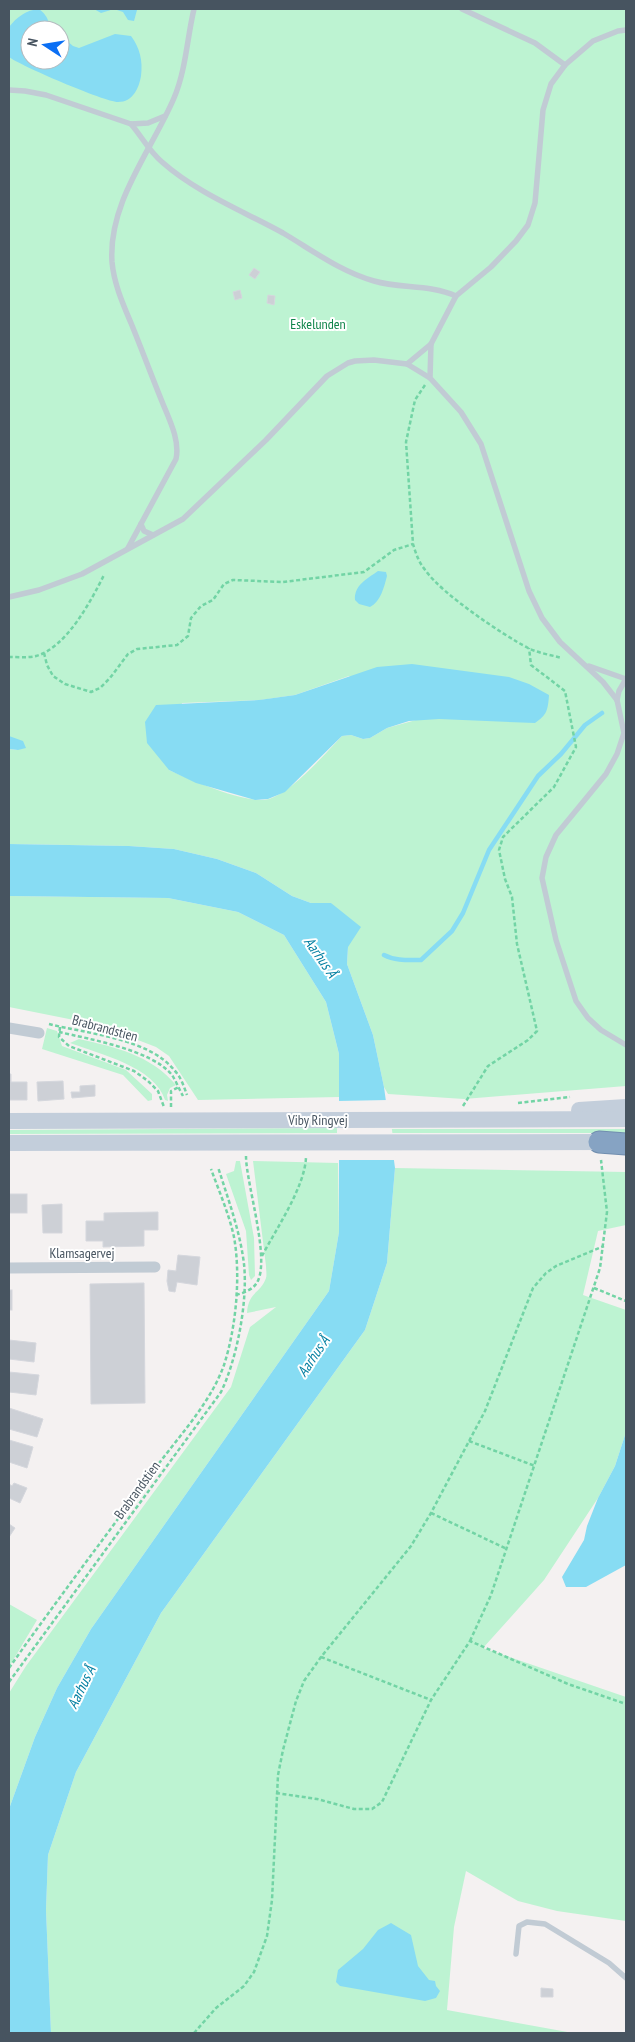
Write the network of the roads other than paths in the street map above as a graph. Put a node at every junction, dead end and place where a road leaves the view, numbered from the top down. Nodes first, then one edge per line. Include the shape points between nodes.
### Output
1 (194, 9) edge
2 (462, 9) edge
3 (626, 30) edge
4 (565, 65) junction
5 (9, 90) edge
6 (165, 116) junction
7 (131, 124) junction
8 (147, 148) junction
9 (456, 296) junction
10 (431, 344) junction
11 (406, 364) junction
12 (430, 378) junction
13 (141, 524) junction
14 (153, 535) junction
15 (128, 548) junction
16 (9, 597) edge
17 (585, 665) junction
18 (626, 679) edge
19 (617, 700) junction
20 (9, 1028) edge
21 (38, 1033) dead end
22 (626, 1045) edge
23 (626, 1107) edge
24 (626, 1119) edge
25 (484, 1120) junction
26 (9, 1121) edge
27 (599, 1142) joint
28 (9, 1143) edge
29 (626, 1143) edge
30 (155, 1267) dead end
31 (9, 1268) edge
32 (516, 1954) dead end
33 (626, 1978) edge

1 - 6 lane via 182,73
2 - 4 lane via 535,43
3 - 4 lane via 593,41
4 - 9 lane via 550,84 546,96 535,203 528,225 492,267
5 - 7 lane via 46,96
6 - 7 lane
6 - 8 lane
7 - 8 lane
8 - 9 lane via 194,185 338,266 374,281 434,289
8 - 13 lane via 116,221 112,263 117,288 178,449 176,459
9 - 10 lane
10 - 11 lane
10 - 12 lane
11 - 12 lane
11 - 14 lane via 355,361 338,368 183,519
12 - 17 lane via 461,412 481,444 529,591 542,618 560,642
13 - 14 lane via 144,531
13 - 15 lane
14 - 15 lane
15 - 16 lane via 82,574
17 - 18 lane
17 - 19 lane
18 - 19 lane
19 - 22 lane via 624,733 617,754 606,774 548,848 542,878 556,940 576,1002 601,1030
20 - 21 street
23 - 25 main road
24 - 25 main road, Viby Ringvej
25 - 26 main road, Viby Ringvej
27 - 28 main road, Viby Ringvej
27 - 29 highway
30 - 31 street, Klamsagervej
32 - 33 lane via 519,1926 528,1922 545,1924 609,1963

